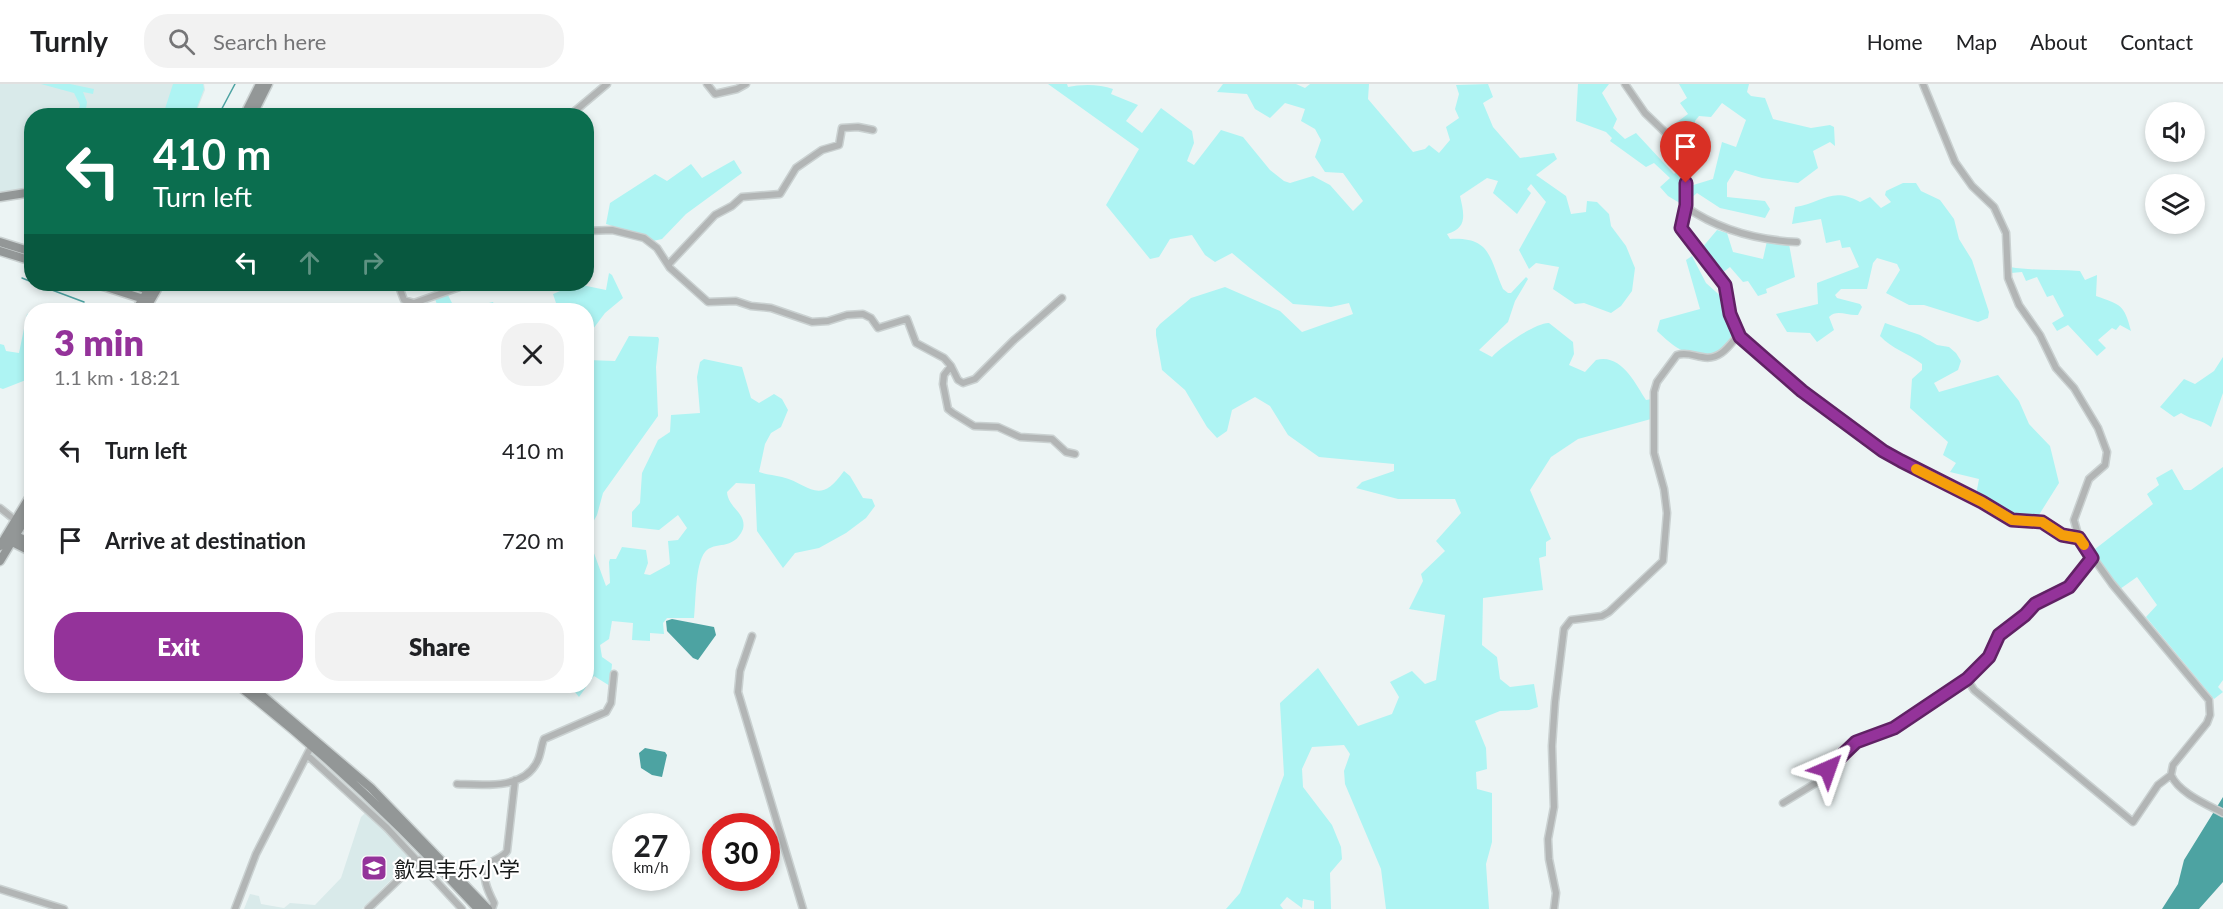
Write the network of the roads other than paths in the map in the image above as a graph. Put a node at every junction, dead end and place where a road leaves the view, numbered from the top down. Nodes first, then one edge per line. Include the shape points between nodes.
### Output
1 (260, 84) edge
2 (268, 84) edge
3 (607, 84) edge
4 (707, 84) edge
5 (746, 84) edge
6 (1625, 84) edge
7 (1923, 84) edge
8 (248, 108) edge
9 (256, 108) edge
10 (578, 108) edge
11 (873, 130) dead end
12 (24, 193) edge
13 (0, 197) edge
14 (1686, 207) junction
15 (594, 231) edge
16 (0, 242) edge
17 (1797, 242) dead end
18 (0, 250) edge
19 (24, 250) edge
20 (24, 258) edge
21 (668, 265) junction
22 (119, 291) edge
23 (151, 291) edge
24 (401, 291) edge
25 (448, 291) edge
26 (1062, 298) dead end
27 (146, 300) junction
28 (143, 303) edge
29 (146, 303) edge
30 (414, 303) edge
31 (414, 303) edge
32 (1739, 334) junction
33 (951, 366) junction
34 (1075, 454) dead end
35 (24, 506) edge
36 (0, 508) edge
37 (24, 518) edge
38 (15, 520) junction
39 (2079, 538) junction
40 (8, 539) edge
41 (24, 542) edge
42 (24, 548) edge
43 (2092, 558) junction
44 (0, 561) edge
45 (752, 636) dead end
46 (614, 674) dead end
47 (1967, 679) junction
48 (248, 693) edge
49 (259, 693) edge
50 (312, 745) junction
51 (307, 754) junction
52 (2171, 775) junction
53 (515, 780) junction
54 (457, 784) dead end
55 (1783, 802) dead end
56 (2223, 813) edge
57 (419, 860) junction
58 (0, 889) edge
59 (63, 909) edge
60 (235, 909) edge
61 (368, 909) edge
62 (462, 909) edge
63 (478, 909) edge
64 (490, 909) edge
65 (803, 909) edge
66 (1554, 909) edge

1 - 8 main road
2 - 9 main road
3 - 10 street
4 - 5 street via 714,93
6 - 14 street via 1645,113 1670,136 1686,183
7 - 39 street via 1955,162 1994,207 2006,233 2008,278 2019,305 2056,368 2074,388 2097,426 2107,452 2105,465 2089,479 2074,518
11 - 21 street via 843,127 839,145 822,150 796,168 780,194 742,197 714,215
12 - 13 main road
14 - 17 street via 1724,228
14 - 32 street via 1681,228 1725,285 1730,314
15 - 21 street via 612,230 644,238 657,248
16 - 19 main road
18 - 20 main road
21 - 33 street via 708,302 736,301 812,322 863,314 878,328 907,319 916,343
22 - 27 main road
23 - 27 main road
24 - 30 street via 404,300
25 - 31 street
26 - 33 street via 971,381 958,380
27 - 28 main road
27 - 29 main road
32 - 39 street via 1802,391 1883,451 2012,520 2042,522 2062,535
32 - 66 street via 1716,356 1677,355 1655,386 1654,453 1667,513 1663,561 1612,610 1602,616 1571,620 1564,629 1552,746 1554,807 1548,839 1555,885
33 - 34 street via 943,384 948,409 953,413 974,426 998,427 1020,437 1052,439 1066,452
35 - 38 main road
36 - 38 street
37 - 40 main road
38 - 40 main road
39 - 43 street
40 - 41 main road
40 - 42 main road
40 - 44 main road
43 - 47 street via 2069,587 2035,604 1999,635 1989,657
43 - 52 street via 2209,700 2207,723 2173,765
45 - 65 street via 740,671 738,693
46 - 53 street via 611,703 606,712 544,739 536,765
47 - 52 street via 1974,690 2133,822 2158,785
47 - 55 street via 1894,728 1856,742 1816,783
48 - 50 main road
49 - 64 main road via 371,788
50 - 51 street
50 - 63 main road via 387,814
51 - 57 street
51 - 60 street via 256,854
52 - 56 street via 2199,800
53 - 54 street via 490,786
53 - 64 street via 507,851 488,864 486,870 487,888 495,903
57 - 61 street
57 - 62 street
58 - 59 street

